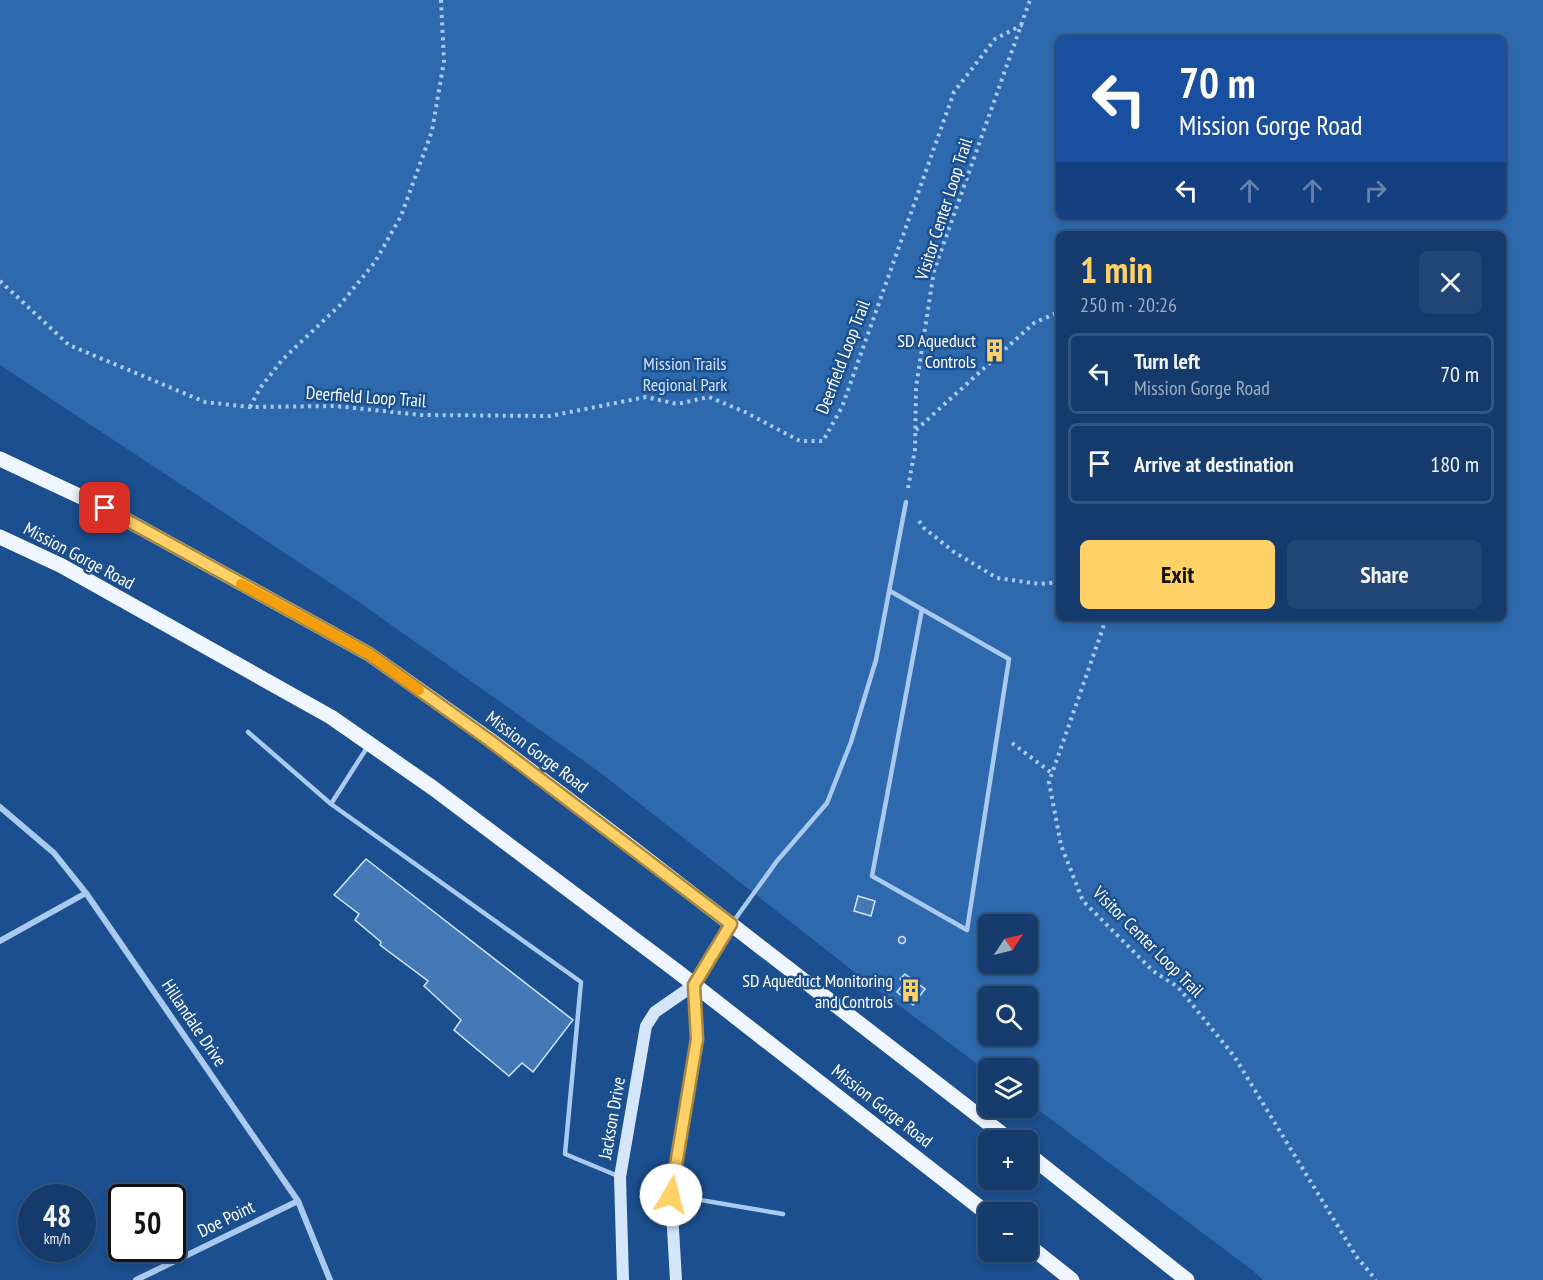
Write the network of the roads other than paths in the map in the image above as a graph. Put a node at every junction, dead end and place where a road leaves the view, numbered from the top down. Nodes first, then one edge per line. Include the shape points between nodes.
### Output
1 (0, 459) edge
2 (906, 502) road end
3 (0, 537) edge
4 (890, 591) junction
5 (922, 609) junction
6 (248, 732) dead end
7 (370, 744) junction
8 (330, 804) junction
9 (0, 807) edge
10 (86, 893) junction
11 (731, 924) junction
12 (0, 941) edge
13 (694, 985) junction
14 (997, 1130) edge
15 (1038, 1162) edge
16 (620, 1177) junction
17 (671, 1195) junction
18 (298, 1201) junction
19 (978, 1206) edge
20 (783, 1214) dead end
21 (1038, 1253) edge
22 (136, 1280) edge
23 (330, 1280) edge
24 (623, 1280) edge
25 (676, 1280) edge
26 (1072, 1280) edge
27 (1187, 1280) edge

1 - 11 main road, Mission Gorge Road via 105,508 369,654
2 - 4 lane
3 - 7 main road, Mission Gorge Road via 62,566 331,717
4 - 5 lane
4 - 11 lane via 876,660 827,803 777,861
5 - 5 lane via 872,876 967,930 1009,659
6 - 8 lane
7 - 8 lane
7 - 13 main road, Mission Gorge Road
8 - 16 lane via 581,981 565,1154
9 - 10 street, Hillandale Drive via 54,853
10 - 12 street
10 - 18 street, Hillandale Drive
11 - 13 main road, Jackson Drive
11 - 14 main road, Mission Gorge Road
13 - 16 main road, Jackson Drive via 655,1012 646,1026
13 - 17 main road via 697,1039
13 - 19 main road, Mission Gorge Road
15 - 27 main road
16 - 24 main road, Jackson Drive
17 - 20 lane
17 - 25 main road
18 - 22 street, Doe Point
18 - 23 street, Hillandale Drive
21 - 26 main road

